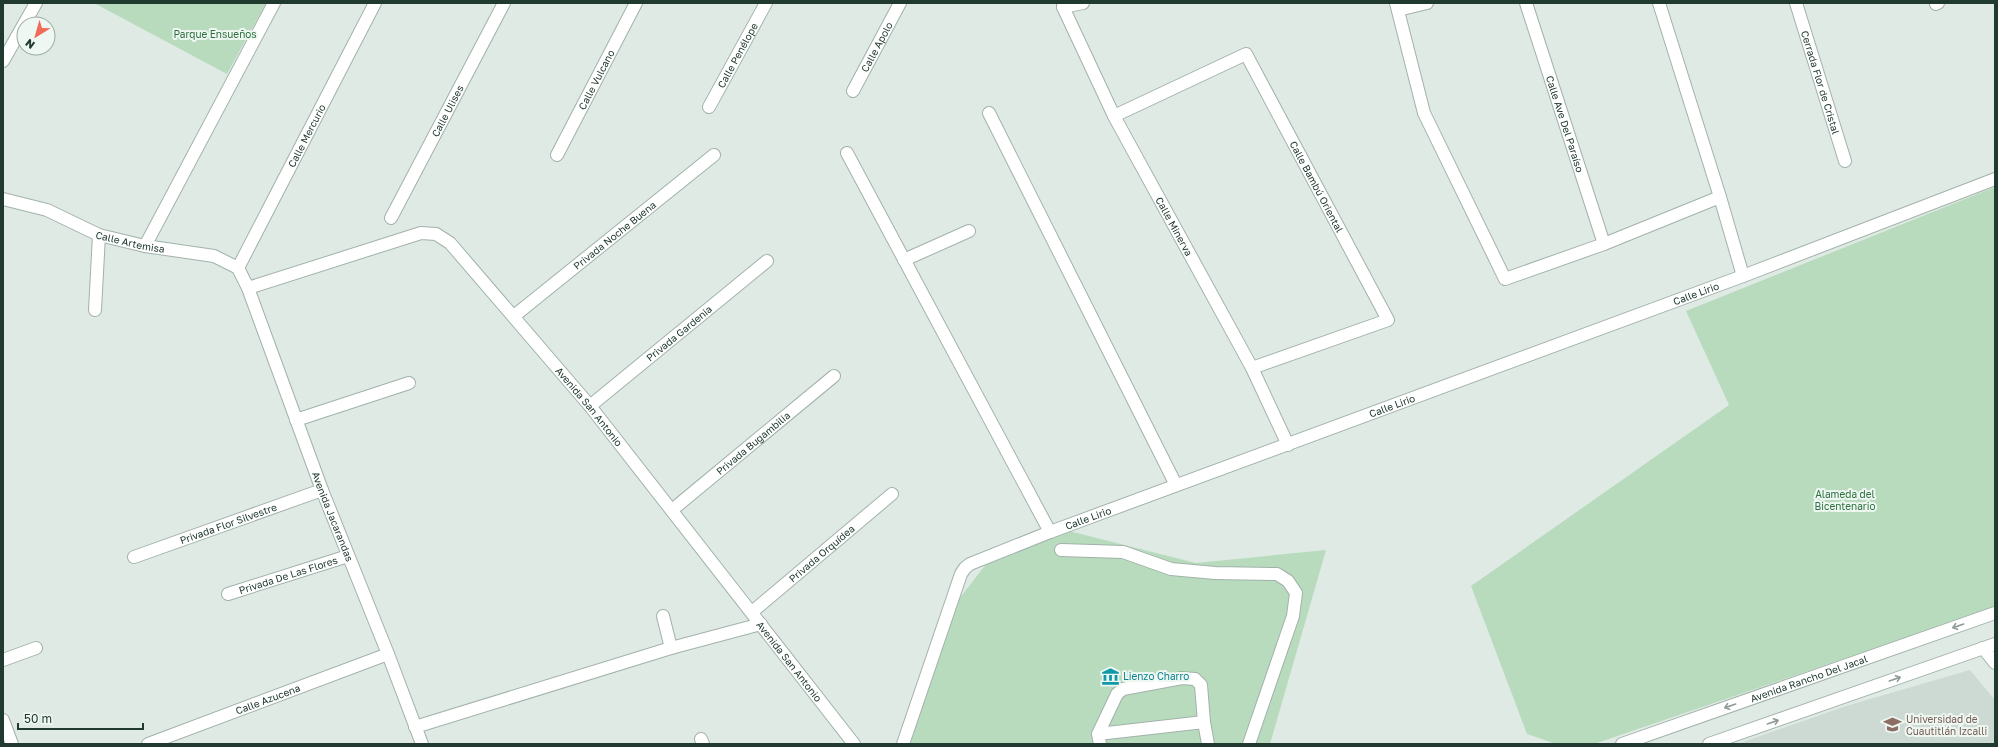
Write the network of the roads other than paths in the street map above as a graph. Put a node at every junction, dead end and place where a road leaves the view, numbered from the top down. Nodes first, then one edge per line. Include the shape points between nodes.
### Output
1 (36, 3) edge
2 (274, 3) edge
3 (375, 3) edge
4 (504, 3) edge
5 (636, 3) edge
6 (766, 3) edge
7 (900, 3) edge
8 (1083, 3) edge
9 (1427, 3) edge
10 (1526, 3) edge
11 (1658, 3) edge
12 (1796, 3) edge
13 (1060, 5) edge
14 (1397, 7) edge
15 (3, 61) edge
16 (853, 91) dead end
17 (709, 107) dead end
18 (989, 113) dead end
19 (1114, 116) junction
20 (847, 153) dead end
21 (714, 155) dead end
22 (556, 156) dead end
23 (1845, 161) dead end
24 (1995, 179) edge
25 (1720, 197) junction
26 (3, 200) edge
27 (391, 218) dead end
28 (969, 231) dead end
29 (99, 235) junction
30 (1604, 244) junction
31 (145, 246) junction
32 (767, 260) dead end
33 (904, 260) junction
34 (238, 268) junction
35 (1743, 276) junction
36 (248, 288) junction
37 (95, 310) dead end
38 (514, 316) junction
39 (1252, 368) junction
40 (834, 376) dead end
41 (409, 383) dead end
42 (590, 406) junction
43 (296, 420) junction
44 (1288, 445) junction
45 (1176, 486) junction
46 (322, 490) junction
47 (892, 494) dead end
48 (672, 510) junction
49 (1050, 532) junction
50 (1061, 550) dead end
51 (348, 556) junction
52 (134, 557) dead end
53 (228, 594) dead end
54 (752, 612) junction
55 (1995, 613) edge
56 (663, 616) dead end
57 (761, 624) junction
58 (1995, 644) edge
59 (36, 648) dead end
60 (671, 648) junction
61 (1983, 648) junction
62 (388, 654) junction
63 (3, 660) edge
64 (1995, 663) edge
65 (3, 720) edge
66 (1204, 722) junction
67 (415, 727) junction
68 (1099, 739) edge
69 (12, 744) edge
70 (148, 744) edge
71 (422, 744) edge
72 (854, 744) edge
73 (903, 744) edge
74 (1208, 744) edge
75 (1249, 744) edge
76 (1622, 744) edge
77 (1709, 744) edge

1 - 15 street
2 - 31 street
3 - 34 street, Calle Mercurio
4 - 27 street, Calle Ulises
5 - 22 street, Calle Vulcano
6 - 17 street, Calle Penélope
7 - 16 street, Calle Apolo
8 - 13 street
9 - 14 street
10 - 30 street, Calle Ave Del Paraíso
11 - 25 street
12 - 23 street, Cerrada Flor de Cristal
13 - 19 street, Calle Minerva
14 - 30 street via 1424,113 1505,279
18 - 45 street
19 - 39 street, Calle Minerva
19 - 39 street, Calle Bambú Oriental via 1246,54 1388,320
20 - 33 street
21 - 38 street, Privada Noche Buena
24 - 35 street, Calle Lirio
25 - 30 street
25 - 35 street
26 - 29 street, Calle Artemisa via 47,210
28 - 33 street
29 - 31 street, Calle Artemisa
29 - 37 street
31 - 34 street, Calle Artemisa via 214,256
32 - 42 street, Privada Gardenia
33 - 49 street
34 - 36 street
35 - 44 street, Calle Lirio
36 - 38 street, Avenida San Antonio via 421,233 436,234 450,243
36 - 43 street, Avenida Jacarandas
38 - 42 street, Avenida San Antonio
39 - 44 street, Calle Minerva
40 - 48 street, Privada Bugambilia
41 - 43 street
42 - 48 street, Avenida San Antonio
43 - 46 street, Avenida Jacarandas
44 - 45 street, Calle Lirio
45 - 49 street, Calle Lirio
46 - 51 street, Avenida Jacarandas
46 - 52 street, Privada Flor Silvestre
47 - 54 street, Privada Orquídea
48 - 54 street, Avenida San Antonio
49 - 73 street, Calle Lirio via 964,568
50 - 75 street via 1123,552 1171,569 1277,574 1288,581 1296,593 1293,616
51 - 53 street, Privada De Las Flores
51 - 62 street, Avenida Jacarandas
54 - 57 street, Avenida San Antonio
55 -> 76 street, Avenida Rancho Del Jacal
56 - 60 street
57 - 60 street
57 - 72 street, Avenida San Antonio
58 - 61 street
59 - 63 street
60 - 67 street
61 - 64 street
77 -> 61 street
62 - 67 street, Avenida Jacarandas
62 - 70 street, Calle Azucena
65 - 69 street
66 - 68 street
66 - 68 street via 1201,685 1195,679 1182,678 1123,689 1117,694
66 - 74 street
67 - 71 street, Avenida Jacarandas

